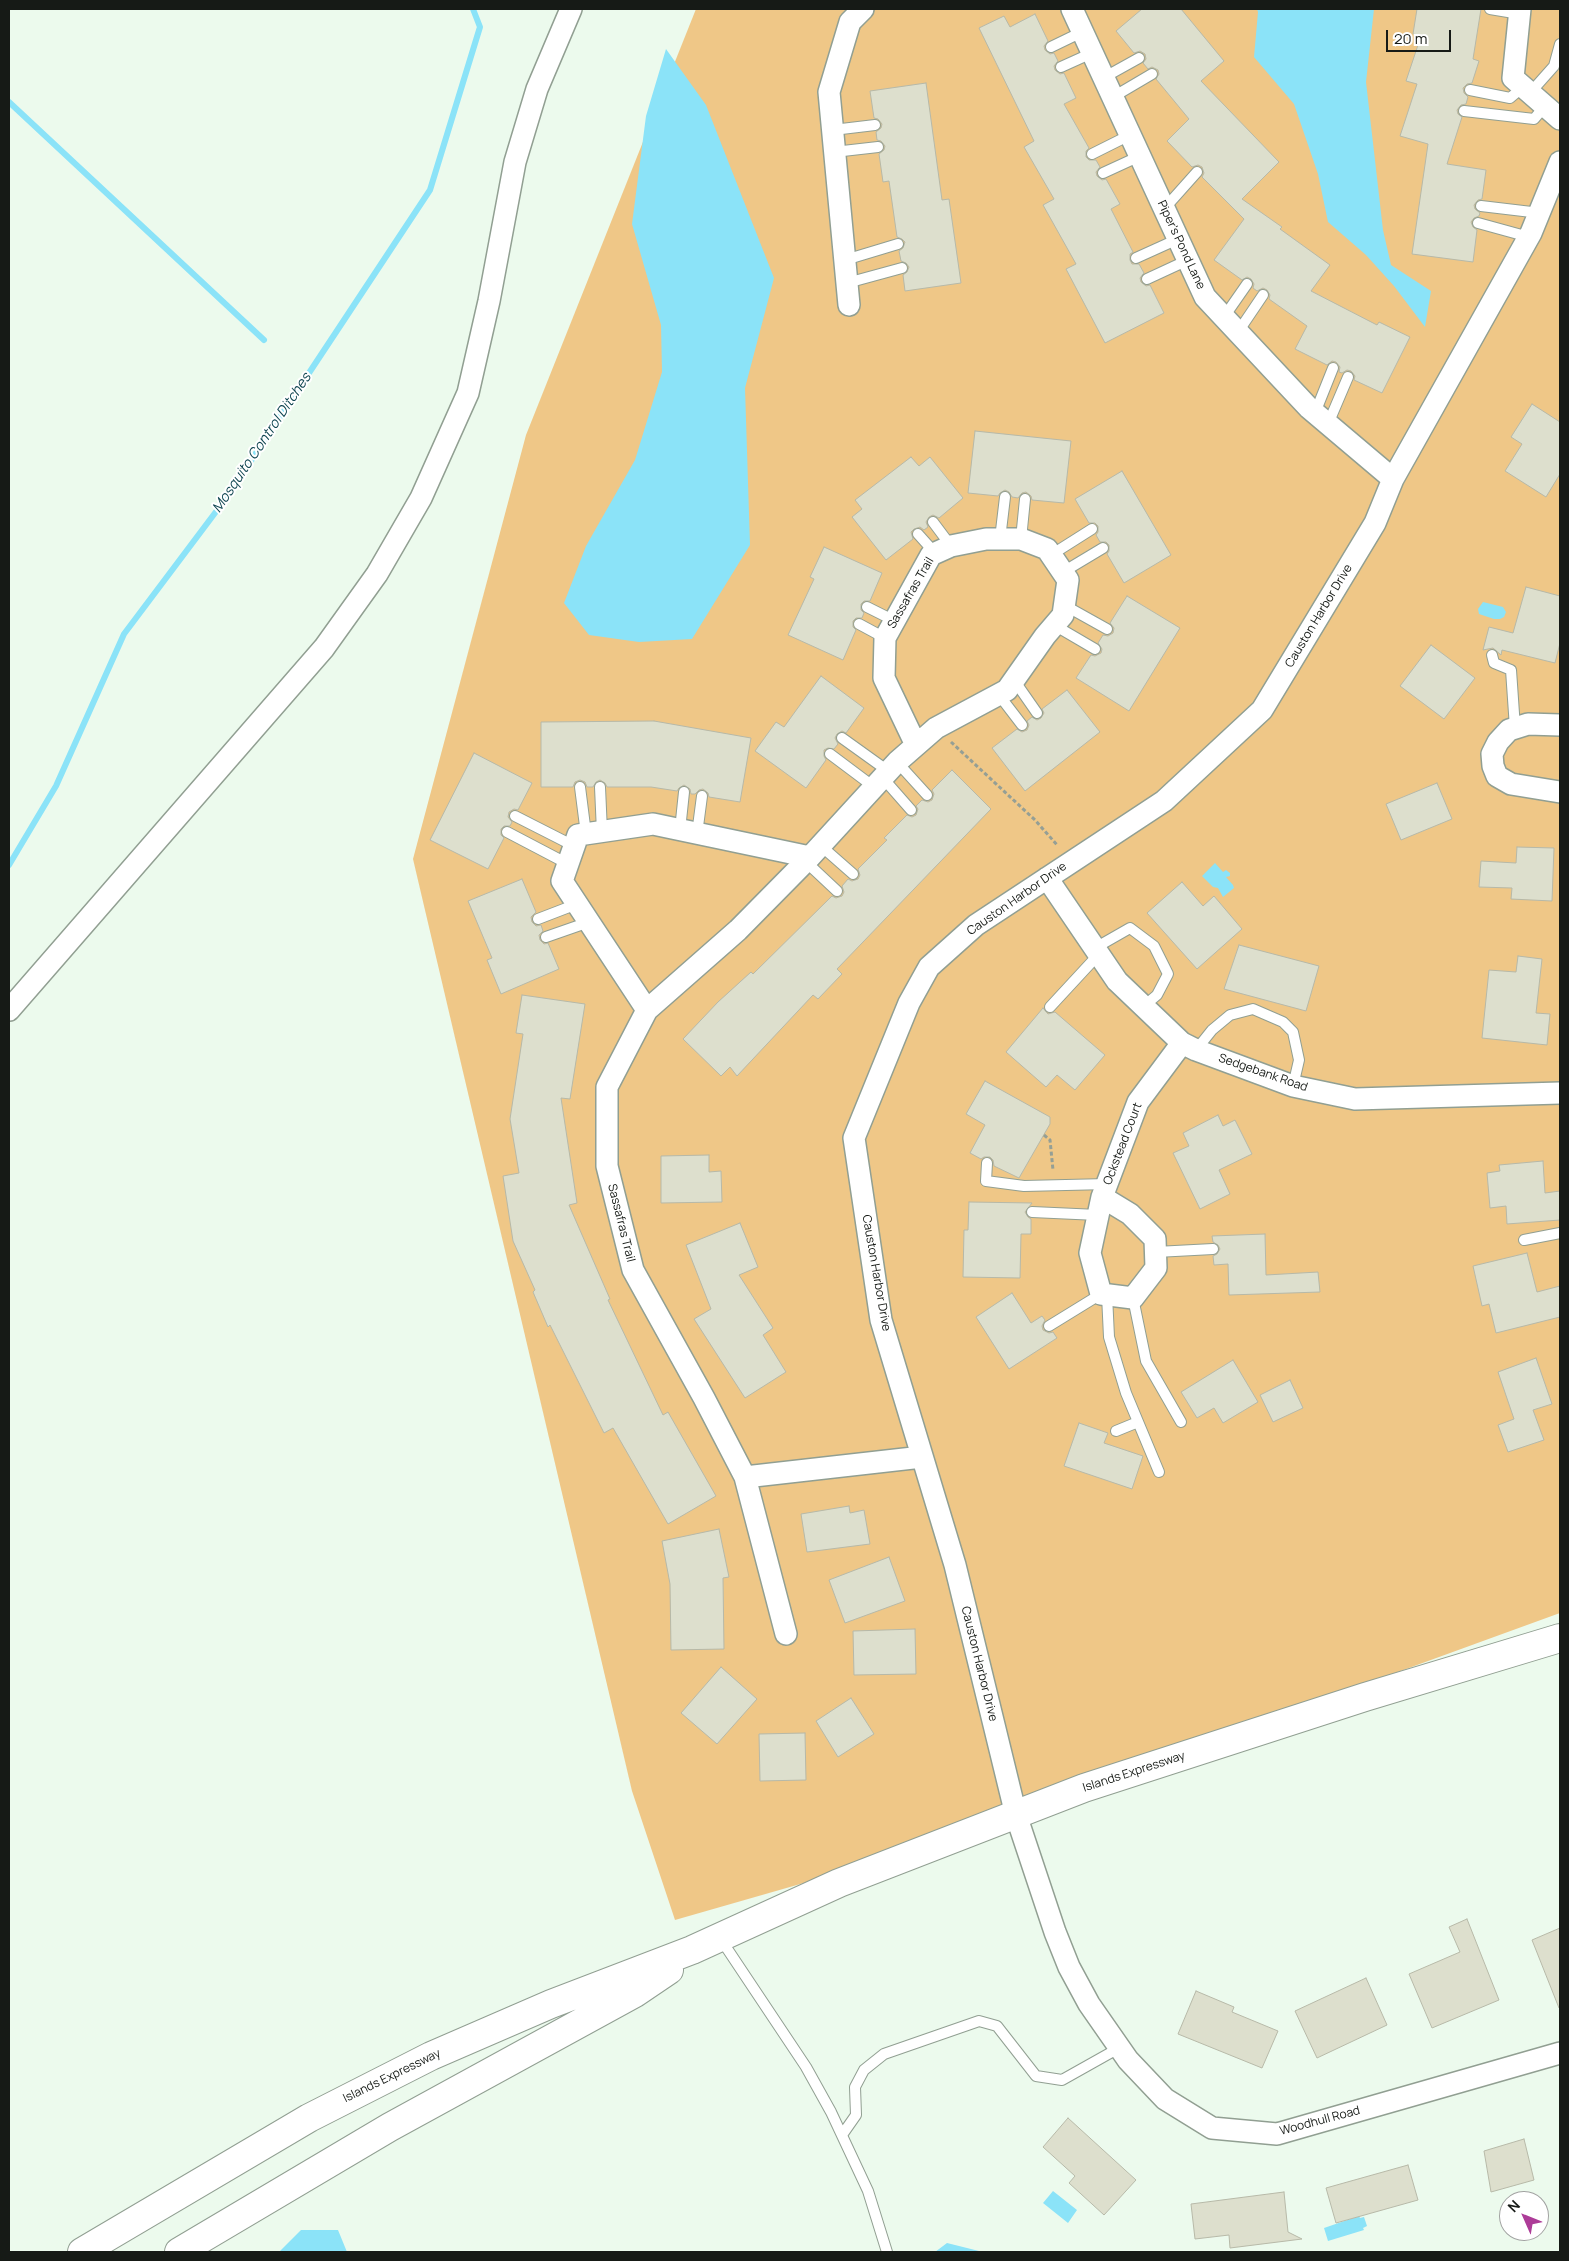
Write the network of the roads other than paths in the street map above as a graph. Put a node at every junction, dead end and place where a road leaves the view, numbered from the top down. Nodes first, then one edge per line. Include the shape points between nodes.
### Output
1 (571, 9) edge
2 (861, 9) edge
3 (1072, 9) edge
4 (1490, 9) edge
5 (1520, 11) edge
6 (1082, 32) junction
7 (1560, 44) edge
8 (1051, 47) dead end
9 (1092, 54) junction
10 (1139, 58) dead end
11 (1061, 67) dead end
12 (1152, 74) dead end
13 (1103, 78) junction
14 (1470, 90) dead end
15 (1112, 97) junction
16 (1539, 101) edge
17 (1464, 111) dead end
18 (875, 125) dead end
19 (833, 130) junction
20 (1130, 135) junction
21 (878, 147) dead end
22 (834, 152) junction
23 (1092, 154) dead end
24 (1140, 156) junction
25 (1560, 162) edge
26 (1197, 172) dead end
27 (1103, 173) dead end
28 (1481, 206) dead end
29 (1164, 209) junction
30 (1540, 213) junction
31 (1478, 223) dead end
32 (1529, 237) junction
33 (1178, 239) junction
34 (898, 244) dead end
35 (1136, 258) dead end
36 (845, 260) junction
37 (1188, 260) junction
38 (902, 268) dead end
39 (1146, 279) dead end
40 (847, 283) junction
41 (1247, 284) dead end
42 (1263, 295) dead end
43 (849, 305) dead end
44 (1231, 325) junction
45 (1333, 368) dead end
46 (1348, 376) dead end
47 (1321, 418) junction
48 (1393, 479) junction
49 (1005, 497) dead end
50 (1025, 499) dead end
51 (933, 522) dead end
52 (1092, 529) dead end
53 (918, 534) dead end
54 (1011, 539) junction
55 (1104, 548) dead end
56 (943, 550) junction
57 (1057, 563) junction
58 (1064, 605) junction
59 (867, 607) dead end
60 (859, 624) dead end
61 (1054, 625) junction
62 (890, 629) junction
63 (1107, 629) dead end
64 (1094, 649) dead end
65 (1492, 655) dead end
66 (1014, 680) junction
67 (999, 695) junction
68 (1038, 712) dead end
69 (1022, 725) dead end
70 (1560, 725) edge
71 (1516, 728) junction
72 (842, 738) dead end
73 (916, 745) junction
74 (830, 754) dead end
75 (885, 774) junction
76 (580, 787) dead end
77 (600, 787) dead end
78 (684, 792) dead end
79 (1560, 792) edge
80 (927, 795) dead end
81 (702, 796) dead end
82 (911, 810) dead end
83 (515, 816) dead end
84 (507, 832) dead end
85 (688, 832) junction
86 (582, 844) junction
87 (812, 854) junction
88 (853, 874) dead end
89 (1047, 878) junction
90 (837, 891) dead end
91 (583, 913) junction
92 (538, 919) dead end
93 (546, 937) dead end
94 (1097, 951) junction
95 (1144, 1006) junction
96 (1050, 1007) dead end
97 (9, 1010) edge
98 (647, 1010) junction
99 (1189, 1046) junction
100 (1293, 1086) junction
101 (1560, 1093) edge
102 (987, 1163) dead end
103 (1103, 1199) junction
104 (1032, 1212) dead end
105 (1560, 1233) edge
106 (1524, 1240) dead end
107 (1213, 1249) dead end
108 (1156, 1252) junction
109 (1104, 1295) junction
110 (1134, 1298) junction
111 (1049, 1326) dead end
112 (1138, 1422) junction
113 (1181, 1422) dead end
114 (1116, 1431) dead end
115 (922, 1457) junction
116 (1159, 1472) dead end
117 (745, 1477) junction
118 (786, 1634) dead end
119 (1560, 1638) edge
120 (1016, 1815) junction
121 (720, 1937) junction
122 (1119, 2048) junction
123 (1560, 2054) edge
124 (842, 2135) junction
125 (82, 2252) edge
126 (179, 2252) edge
127 (887, 2252) edge

1 - 97 street via 537,89 515,162 468,393 421,498 377,574 324,648
2 - 19 street via 850,22 829,92
3 - 6 street, Piper's Pond Lane
4 - 5 lane
5 - 16 street via 1513,78
6 - 8 lane
6 - 9 street, Piper's Pond Lane
7 - 16 lane
9 - 11 lane
9 - 13 street, Piper's Pond Lane
10 - 13 lane
12 - 15 lane
13 - 15 street, Piper's Pond Lane
14 - 16 lane
15 - 20 street, Piper's Pond Lane
16 - 17 lane via 1534,119
18 - 19 lane
19 - 22 street
20 - 23 lane
20 - 24 street, Piper's Pond Lane
21 - 22 lane
22 - 36 street
24 - 27 lane
24 - 29 street, Piper's Pond Lane
25 - 30 street, Causton Harbor Drive
26 - 29 lane
28 - 30 lane
29 - 33 street, Piper's Pond Lane
30 - 32 street, Causton Harbor Drive
31 - 32 lane
32 - 48 street, Causton Harbor Drive
33 - 35 lane
33 - 37 street, Piper's Pond Lane
34 - 36 lane
36 - 40 street
37 - 39 lane
37 - 44 street, Piper's Pond Lane via 1205,297
38 - 40 lane
40 - 43 street
41 - 44 lane
42 - 44 lane
44 - 47 street, Piper's Pond Lane
45 - 47 lane
46 - 47 lane
47 - 48 street, Piper's Pond Lane
48 - 89 street, Causton Harbor Drive via 1375,523 1262,710 1164,801
49 - 54 lane
50 - 54 lane
51 - 56 lane
52 - 57 lane
53 - 56 lane
54 - 56 street via 986,539
54 - 57 street via 1047,548
55 - 57 lane
56 - 62 street, Sassafras Trail via 931,555
57 - 58 street, Sassafras Trail via 1068,580
58 - 61 street, Sassafras Trail via 1063,615
58 - 63 lane
59 - 62 lane
60 - 62 lane
61 - 64 lane
61 - 66 street, Sassafras Trail
62 - 73 street, Sassafras Trail via 884,678
65 - 71 lane via 1494,663 1511,670
66 - 67 street, Sassafras Trail
66 - 68 lane
67 - 69 lane
67 - 73 street, Sassafras Trail via 936,728
70 - 71 street via 1528,724
71 - 79 street via 1509,730 1492,754 1497,776 1511,784
72 - 75 lane
73 - 75 street, Sassafras Trail
74 - 75 lane
75 - 80 lane
75 - 82 lane
75 - 87 street, Sassafras Trail
76 - 86 lane
77 - 86 lane
78 - 85 lane
81 - 85 lane
83 - 86 lane
84 - 86 lane
85 - 86 street via 653,824
85 - 87 street
86 - 91 street via 562,881
87 - 88 lane
87 - 90 lane
87 - 98 street, Sassafras Trail via 738,930
89 - 94 street, Sedgebank Road
89 - 115 street, Causton Harbor Drive via 976,925 929,967 909,1004 854,1138 882,1320
91 - 92 lane
91 - 93 lane
91 - 98 street
94 - 95 street, Sedgebank Road via 1117,981
94 - 95 lane via 1130,928 1154,946 1168,974 1158,995
94 - 96 lane
95 - 99 street, Sedgebank Road
98 - 117 street, Sassafras Trail via 608,1087 606,1166 633,1270
99 - 100 street, Sedgebank Road
99 - 100 lane via 1230,1015 1253,1009 1283,1022 1293,1032 1299,1060
99 - 103 street, Ockstead Court via 1138,1102
100 - 101 street, Sedgebank Road via 1355,1099
102 - 103 lane via 986,1181 1024,1186 1055,1185
103 - 104 lane
103 - 108 street, Ockstead Court via 1130,1214 1149,1232 1155,1239
103 - 109 street, Ockstead Court via 1090,1253
105 - 106 lane
107 - 108 lane
108 - 110 street via 1156,1268
109 - 110 street
109 - 111 lane
109 - 112 lane via 1109,1337
110 - 113 lane via 1146,1361
112 - 114 lane
112 - 116 lane
115 - 117 street
115 - 120 street, Causton Harbor Drive via 955,1565
117 - 118 street, Sassafras Trail
119 - 120 main road, Islands Expressway via 1128,1773
120 - 121 main road, Islands Expressway via 839,1883
120 - 122 street, Woodhull Road via 1069,1967
121 - 124 lane via 806,2067
121 - 125 main road, Islands Expressway via 431,2056 309,2118
121 - 126 main road, Islands Expressway via 635,1993 423,2108
122 - 123 street, Woodhull Road via 1165,2099 1212,2128 1277,2134
122 - 124 lane via 1062,2080 1036,2076 996,2026 979,2021 884,2054 864,2070 855,2087 856,2115
124 - 127 lane via 868,2191

